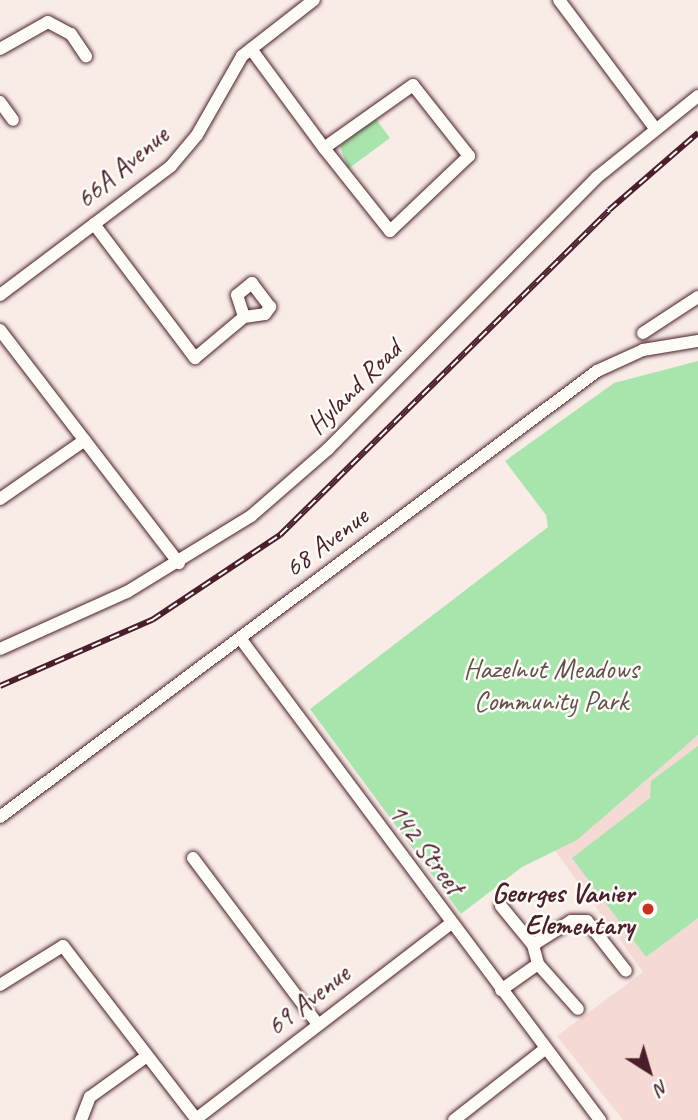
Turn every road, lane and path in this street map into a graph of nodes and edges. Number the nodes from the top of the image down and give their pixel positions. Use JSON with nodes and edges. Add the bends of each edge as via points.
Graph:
{"nodes":[{"id":1,"x":314,"y":0,"type":"edge"},
{"id":2,"x":559,"y":0,"type":"edge"},
{"id":3,"x":0,"y":49,"type":"edge"},
{"id":4,"x":251,"y":49,"type":"junction"},
{"id":5,"x":86,"y":56,"type":"dead end"},
{"id":6,"x":698,"y":96,"type":"edge"},
{"id":7,"x":0,"y":102,"type":"edge"},
{"id":8,"x":13,"y":120,"type":"dead end"},
{"id":9,"x":654,"y":127,"type":"junction"},
{"id":10,"x":324,"y":148,"type":"junction"},
{"id":11,"x":94,"y":224,"type":"junction"},
{"id":12,"x":0,"y":295,"type":"edge"},
{"id":13,"x":698,"y":297,"type":"edge"},
{"id":14,"x":244,"y":317,"type":"dead end"},
{"id":15,"x":0,"y":330,"type":"edge"},
{"id":16,"x":643,"y":333,"type":"dead end"},
{"id":17,"x":698,"y":341,"type":"edge"},
{"id":18,"x":86,"y":440,"type":"junction"},
{"id":19,"x":0,"y":499,"type":"edge"},
{"id":20,"x":179,"y":563,"type":"junction"},
{"id":21,"x":240,"y":638,"type":"junction"},
{"id":22,"x":0,"y":649,"type":"edge"},
{"id":23,"x":0,"y":817,"type":"edge"},
{"id":24,"x":193,"y":858,"type":"dead end"},
{"id":25,"x":501,"y":906,"type":"dead end"},
{"id":26,"x":450,"y":923,"type":"junction"},
{"id":27,"x":533,"y":945,"type":"junction"},
{"id":28,"x":538,"y":964,"type":"junction"},
{"id":29,"x":626,"y":971,"type":"dead end"},
{"id":30,"x":0,"y":985,"type":"edge"},
{"id":31,"x":501,"y":990,"type":"junction"},
{"id":32,"x":578,"y":1009,"type":"dead end"},
{"id":33,"x":317,"y":1023,"type":"junction"},
{"id":34,"x":545,"y":1049,"type":"junction"},
{"id":35,"x":147,"y":1056,"type":"junction"},
{"id":36,"x":197,"y":1119,"type":"edge"},
{"id":37,"x":81,"y":1120,"type":"edge"},
{"id":38,"x":454,"y":1120,"type":"edge"},
{"id":39,"x":600,"y":1120,"type":"edge"}],
"edges":[{"from":1,"to":4,"type":"street","name":"66A Avenue"},
{"from":2,"to":9,"type":"street"},
{"from":3,"to":5,"type":"street","via":[[41,22],[71,34]]},
{"from":4,"to":10,"type":"street"},
{"from":4,"to":11,"type":"street","name":"66A Avenue","via":[[171,166]]},
{"from":6,"to":9,"type":"street","name":"Hyland Road"},
{"from":7,"to":8,"type":"street"},
{"from":9,"to":20,"type":"street","name":"Hyland Road","via":[[300,474]]},
{"from":10,"to":10,"type":"street","via":[[390,231],[469,156],[413,85]]},
{"from":11,"to":12,"type":"street","name":"66A Avenue"},
{"from":11,"to":14,"type":"street","via":[[195,358]]},
{"from":13,"to":16,"type":"street"},
{"from":15,"to":18,"type":"street"},
{"from":17,"to":21,"type":"street","name":"68 Avenue","via":[[643,350],[597,371]]},
{"from":18,"to":19,"type":"street"},
{"from":18,"to":20,"type":"street"},
{"from":20,"to":22,"type":"street","name":"Hyland Road","via":[[100,606]]},
{"from":21,"to":23,"type":"street","name":"68 Avenue"},
{"from":21,"to":26,"type":"street","name":"142 Street"},
{"from":24,"to":33,"type":"street"},
{"from":25,"to":27,"type":"street"},
{"from":26,"to":31,"type":"street","name":"142 Street"},
{"from":26,"to":33,"type":"street","name":"69 Avenue"},
{"from":27,"to":28,"type":"street"},
{"from":27,"to":29,"type":"street","via":[[571,921],[587,921]]},
{"from":28,"to":31,"type":"street"},
{"from":28,"to":32,"type":"street"},
{"from":30,"to":35,"type":"street","via":[[63,946]]},
{"from":31,"to":34,"type":"street","name":"142 Street"},
{"from":33,"to":36,"type":"street","name":"69 Avenue"},
{"from":34,"to":38,"type":"street"},
{"from":34,"to":39,"type":"street","name":"142 Street"},
{"from":35,"to":36,"type":"street"},
{"from":35,"to":37,"type":"street","via":[[90,1097]]}]}
